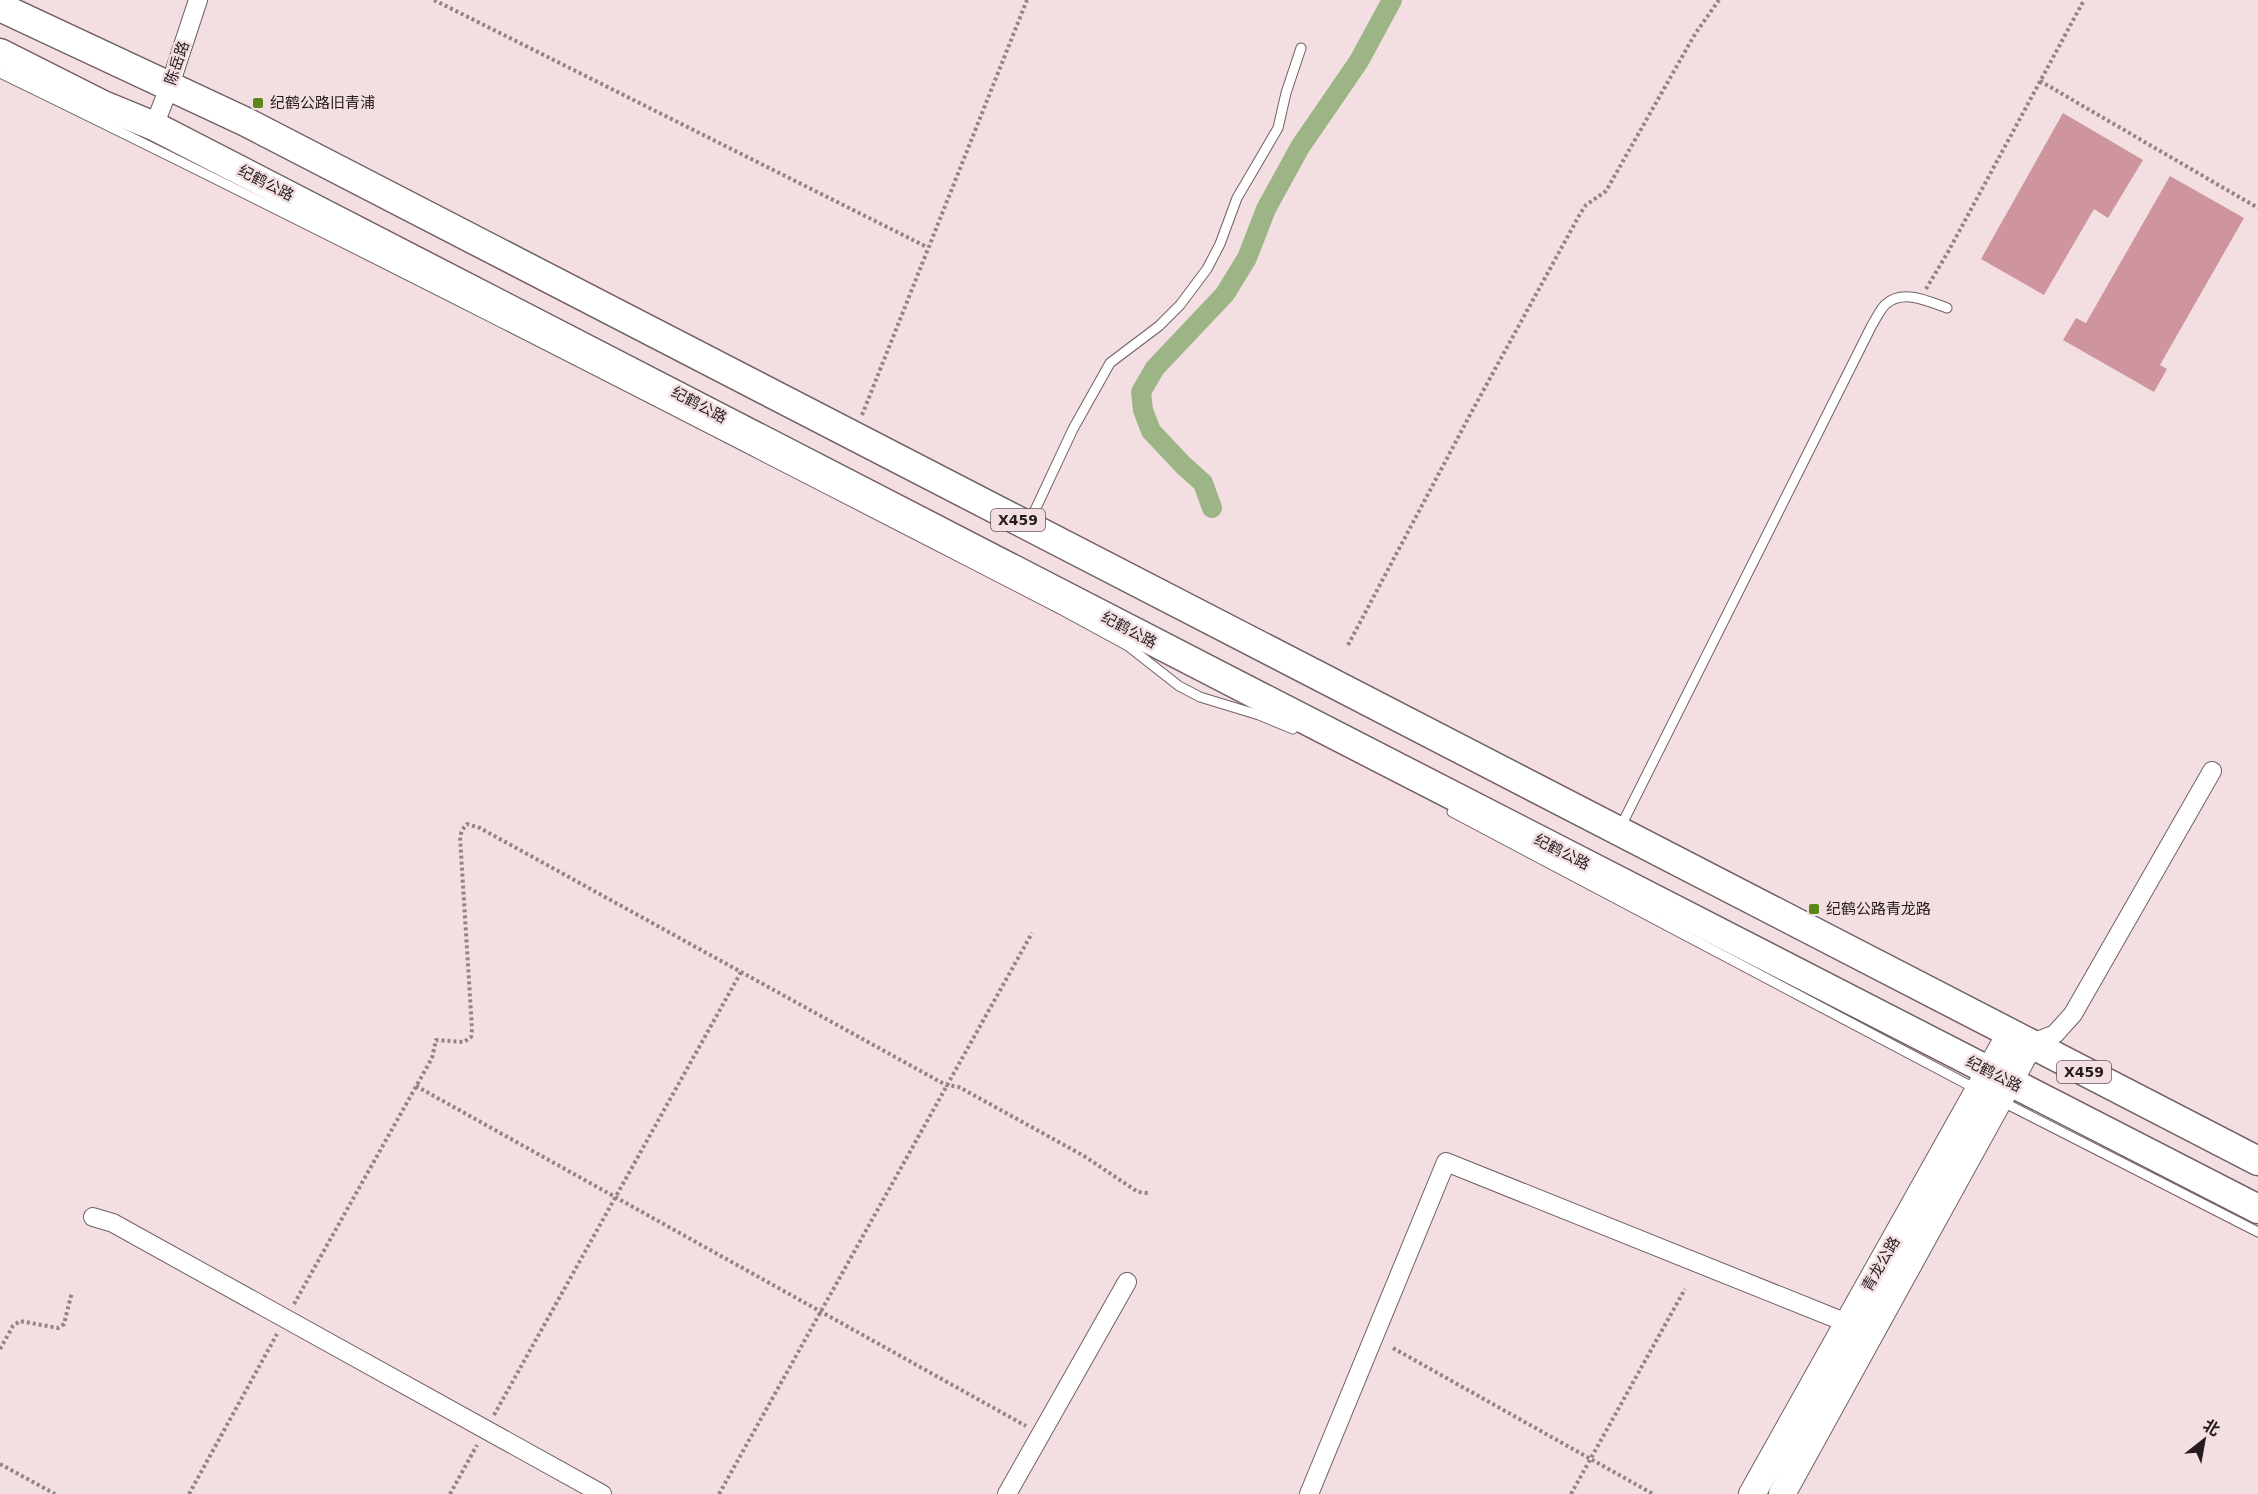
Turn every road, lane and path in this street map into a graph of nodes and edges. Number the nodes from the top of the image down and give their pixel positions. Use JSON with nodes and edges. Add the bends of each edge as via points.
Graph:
{"nodes":[{"id":1,"x":198,"y":0,"type":"edge"},
{"id":2,"x":434,"y":0,"type":"edge"},
{"id":3,"x":1027,"y":0,"type":"edge"},
{"id":4,"x":1719,"y":0,"type":"edge"},
{"id":5,"x":2084,"y":0,"type":"edge"},
{"id":6,"x":0,"y":7,"type":"edge"},
{"id":7,"x":1301,"y":48,"type":"dead end"},
{"id":8,"x":0,"y":52,"type":"edge"},
{"id":9,"x":0,"y":73,"type":"edge"},
{"id":10,"x":2040,"y":81,"type":"junction"},
{"id":11,"x":170,"y":85,"type":"junction"},
{"id":12,"x":150,"y":135,"type":"junction"},
{"id":13,"x":2258,"y":208,"type":"edge"},
{"id":14,"x":927,"y":247,"type":"junction"},
{"id":15,"x":1920,"y":298,"type":"junction"},
{"id":16,"x":1947,"y":308,"type":"dead end"},
{"id":17,"x":851,"y":434,"type":"junction"},
{"id":18,"x":1028,"y":525,"type":"junction"},
{"id":19,"x":1348,"y":645,"type":"dead end"},
{"id":20,"x":1306,"y":736,"type":"dead end"},
{"id":21,"x":2212,"y":771,"type":"dead end"},
{"id":22,"x":1442,"y":807,"type":"dead end"},
{"id":23,"x":1618,"y":831,"type":"junction"},
{"id":24,"x":1032,"y":933,"type":"dead end"},
{"id":25,"x":741,"y":972,"type":"junction"},
{"id":26,"x":2020,"y":1039,"type":"junction"},
{"id":27,"x":946,"y":1085,"type":"junction"},
{"id":28,"x":416,"y":1086,"type":"junction"},
{"id":29,"x":1995,"y":1086,"type":"junction"},
{"id":30,"x":2258,"y":1161,"type":"edge"},
{"id":31,"x":1148,"y":1193,"type":"dead end"},
{"id":32,"x":615,"y":1197,"type":"junction"},
{"id":33,"x":2258,"y":1209,"type":"edge"},
{"id":34,"x":93,"y":1216,"type":"dead end"},
{"id":35,"x":2258,"y":1232,"type":"edge"},
{"id":36,"x":1127,"y":1282,"type":"dead end"},
{"id":37,"x":1685,"y":1289,"type":"dead end"},
{"id":38,"x":72,"y":1292,"type":"dead end"},
{"id":39,"x":820,"y":1311,"type":"junction"},
{"id":40,"x":286,"y":1319,"type":"junction"},
{"id":41,"x":1848,"y":1323,"type":"junction"},
{"id":42,"x":1872,"y":1333,"type":"junction"},
{"id":43,"x":1393,"y":1348,"type":"dead end"},
{"id":44,"x":0,"y":1349,"type":"edge"},
{"id":45,"x":486,"y":1430,"type":"junction"},
{"id":46,"x":1041,"y":1434,"type":"junction"},
{"id":47,"x":1591,"y":1459,"type":"junction"},
{"id":48,"x":0,"y":1464,"type":"edge"},
{"id":49,"x":55,"y":1494,"type":"edge"},
{"id":50,"x":189,"y":1494,"type":"edge"},
{"id":51,"x":450,"y":1494,"type":"edge"},
{"id":52,"x":602,"y":1494,"type":"edge"},
{"id":53,"x":719,"y":1494,"type":"edge"},
{"id":54,"x":1007,"y":1494,"type":"edge"},
{"id":55,"x":1309,"y":1494,"type":"edge"},
{"id":56,"x":1571,"y":1494,"type":"edge"},
{"id":57,"x":1653,"y":1494,"type":"edge"},
{"id":58,"x":1752,"y":1494,"type":"edge"},
{"id":59,"x":1782,"y":1494,"type":"edge"}],
"edges":[{"from":1,"to":11,"type":"street","name":"陈岳路"},
{"from":2,"to":14,"type":"path"},
{"from":3,"to":14,"type":"path"},
{"from":4,"to":19,"type":"path","via":[[1695,34],[1606,191],[1580,213]]},
{"from":5,"to":10,"type":"path"},
{"from":6,"to":11,"type":"main road","number":"X459"},
{"from":7,"to":18,"type":"lane","via":[[1278,128],[1237,198],[1207,269],[1159,326],[1110,363],[1072,429]]},
{"from":8,"to":12,"type":"main road","name":"纪鹤公路","number":"X459","via":[[103,105]]},
{"from":9,"to":12,"type":"lane"},
{"from":10,"to":13,"type":"path"},
{"from":10,"to":15,"type":"path"},
{"from":11,"to":12,"type":"street","name":"陈岳路"},
{"from":11,"to":17,"type":"main road","number":"X459"},
{"from":12,"to":20,"type":"lane","via":[[1128,646],[1179,686],[1200,697],[1285,725]]},
{"from":12,"to":29,"type":"main road","name":"纪鹤公路","number":"X459","via":[[562,334]]},
{"from":14,"to":17,"type":"path","via":[[866,408]]},
{"from":15,"to":16,"type":"lane"},
{"from":15,"to":23,"type":"lane","via":[[1906,296],[1886,304],[1872,325]]},
{"from":17,"to":18,"type":"main road","number":"X459"},
{"from":18,"to":23,"type":"main road","number":"X459"},
{"from":21,"to":26,"type":"street","via":[[2073,1014],[2055,1034]]},
{"from":22,"to":29,"type":"lane"},
{"from":23,"to":26,"type":"main road","number":"X459"},
{"from":24,"to":27,"type":"path"},
{"from":25,"to":27,"type":"path"},
{"from":25,"to":28,"type":"path","via":[[467,824],[460,837],[471,1037],[464,1042],[436,1040],[432,1058]]},
{"from":25,"to":32,"type":"path"},
{"from":26,"to":29,"type":"street","name":"青龙公路"},
{"from":26,"to":30,"type":"main road","number":"X459"},
{"from":27,"to":31,"type":"path","via":[[959,1088],[1084,1156],[1138,1192]]},
{"from":27,"to":39,"type":"path"},
{"from":28,"to":32,"type":"path"},
{"from":28,"to":40,"type":"path"},
{"from":29,"to":33,"type":"main road","name":"纪鹤公路","number":"X459","via":[[2093,1124]]},
{"from":29,"to":35,"type":"lane"},
{"from":29,"to":41,"type":"street","name":"青龙公路"},
{"from":29,"to":42,"type":"street","name":"青龙公路"},
{"from":32,"to":39,"type":"path"},
{"from":32,"to":45,"type":"path"},
{"from":34,"to":40,"type":"street","via":[[113,1223]]},
{"from":36,"to":46,"type":"street"},
{"from":37,"to":47,"type":"path"},
{"from":38,"to":44,"type":"path","via":[[64,1324],[58,1328],[20,1321]]},
{"from":39,"to":46,"type":"path"},
{"from":39,"to":53,"type":"path"},
{"from":40,"to":45,"type":"street"},
{"from":40,"to":50,"type":"path"},
{"from":41,"to":42,"type":"street"},
{"from":41,"to":55,"type":"street","via":[[1446,1162]]},
{"from":41,"to":58,"type":"street","name":"青龙公路"},
{"from":42,"to":59,"type":"street","name":"青龙公路"},
{"from":43,"to":47,"type":"path"},
{"from":45,"to":51,"type":"path"},
{"from":45,"to":52,"type":"street"},
{"from":46,"to":54,"type":"street"},
{"from":47,"to":56,"type":"path"},
{"from":47,"to":57,"type":"path"},
{"from":48,"to":49,"type":"path"}]}
